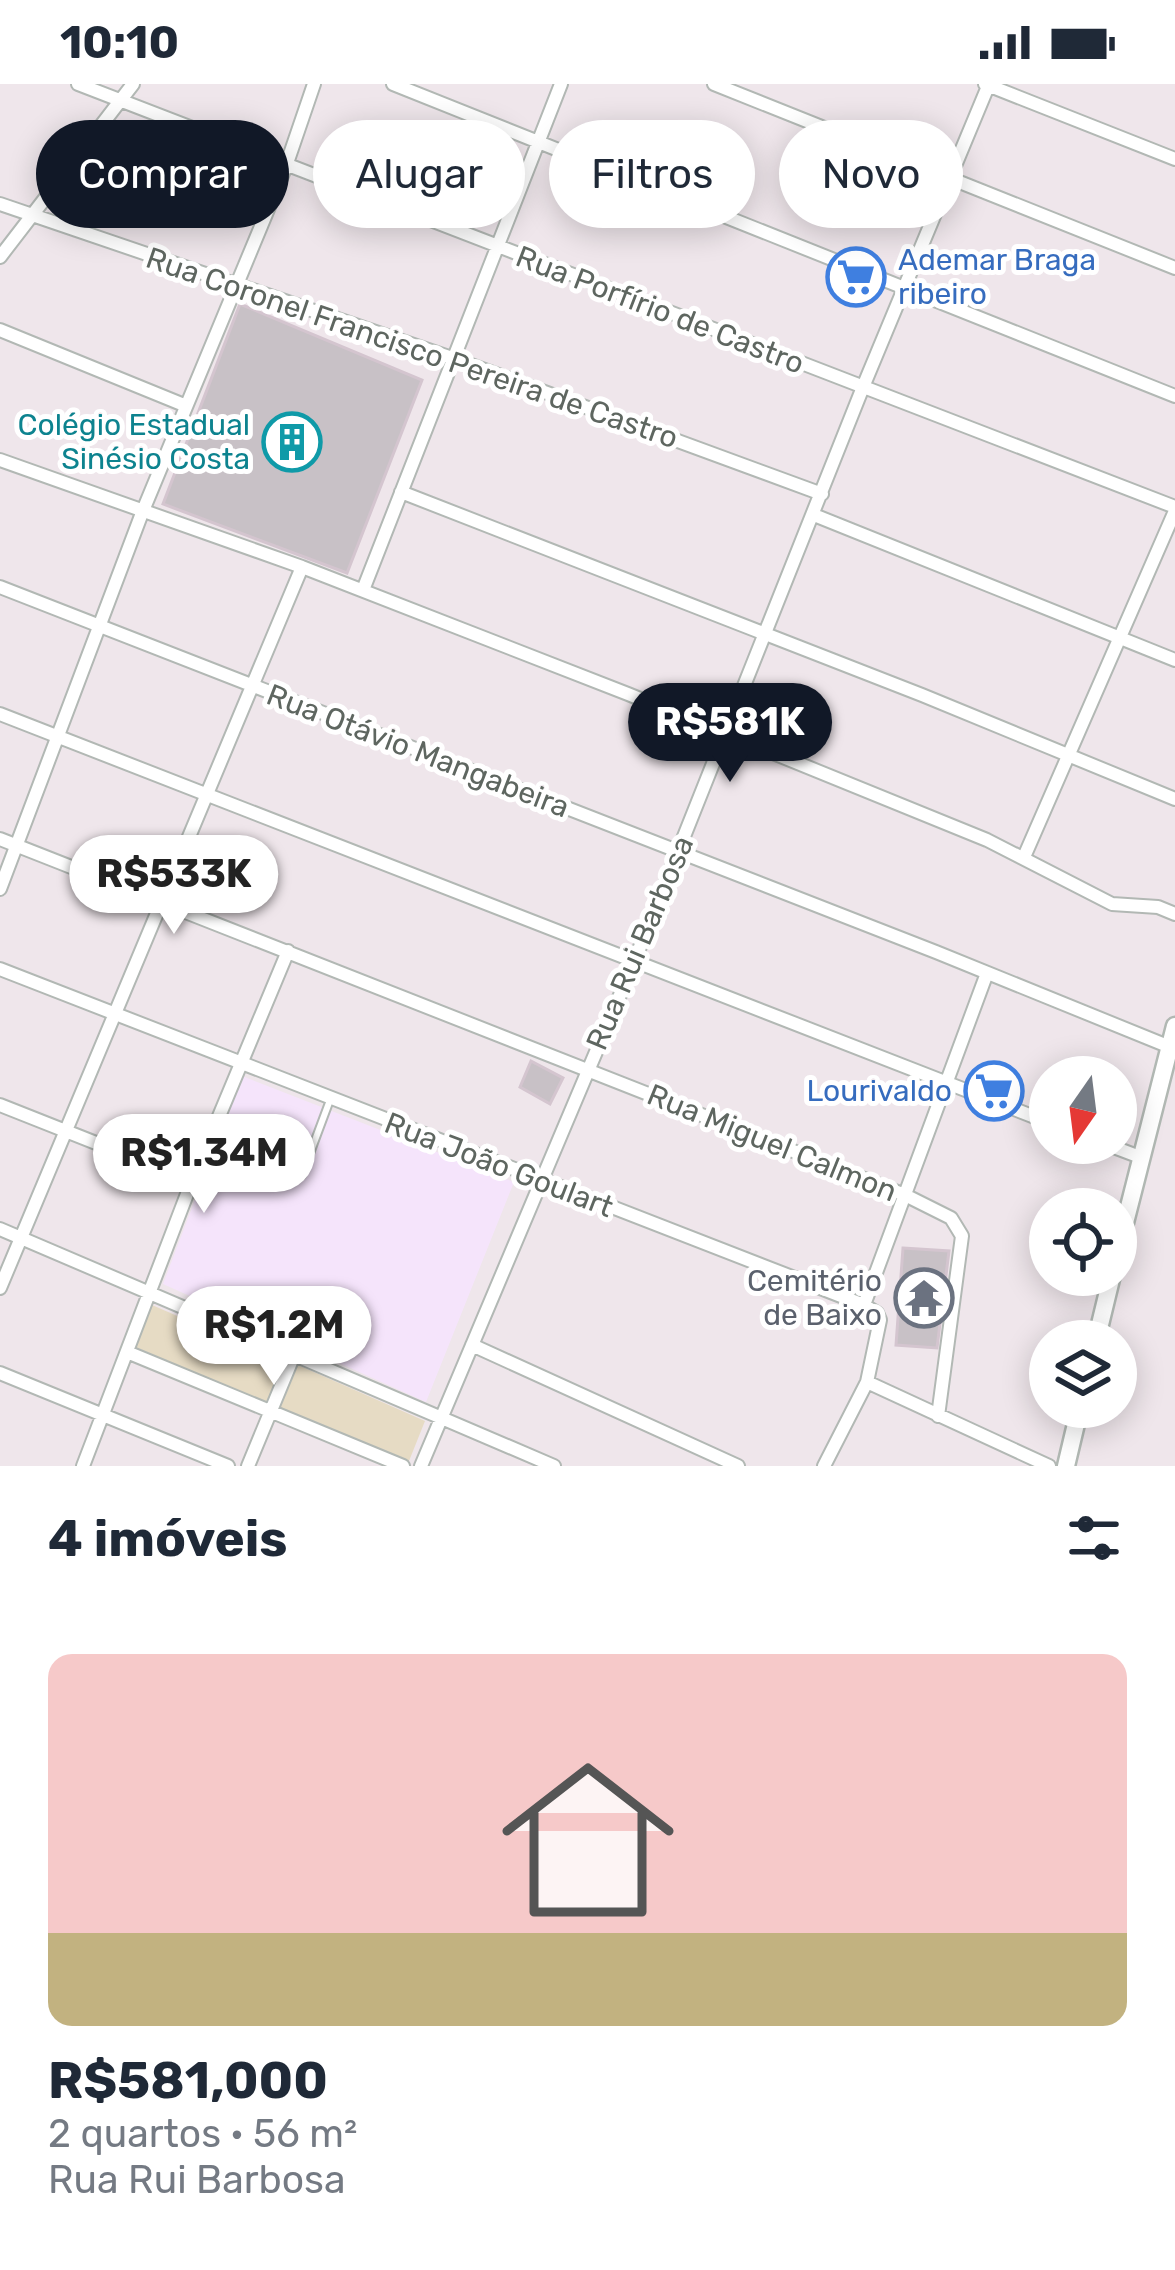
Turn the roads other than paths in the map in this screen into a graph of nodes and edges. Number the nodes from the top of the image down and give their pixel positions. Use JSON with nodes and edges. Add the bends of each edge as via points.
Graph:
{"nodes":[{"id":1,"x":78,"y":84,"type":"edge"},
{"id":2,"x":133,"y":84,"type":"edge"},
{"id":3,"x":314,"y":84,"type":"edge"},
{"id":4,"x":393,"y":84,"type":"edge"},
{"id":5,"x":561,"y":84,"type":"edge"},
{"id":6,"x":713,"y":84,"type":"edge"},
{"id":7,"x":988,"y":84,"type":"edge"},
{"id":8,"x":120,"y":101,"type":"junction"},
{"id":9,"x":169,"y":120,"type":"edge"},
{"id":10,"x":804,"y":120,"type":"edge"},
{"id":11,"x":538,"y":141,"type":"junction"},
{"id":12,"x":963,"y":146,"type":"edge"},
{"id":13,"x":289,"y":157,"type":"edge"},
{"id":14,"x":1175,"y":160,"type":"edge"},
{"id":15,"x":289,"y":167,"type":"edge"},
{"id":16,"x":963,"y":183,"type":"edge"},
{"id":17,"x":0,"y":204,"type":"edge"},
{"id":18,"x":30,"y":216,"type":"junction"},
{"id":19,"x":260,"y":228,"type":"edge"},
{"id":20,"x":930,"y":228,"type":"edge"},
{"id":21,"x":495,"y":248,"type":"junction"},
{"id":22,"x":0,"y":257,"type":"edge"},
{"id":23,"x":1175,"y":268,"type":"edge"},
{"id":24,"x":236,"y":284,"type":"junction"},
{"id":25,"x":907,"y":286,"type":"junction"},
{"id":26,"x":0,"y":330,"type":"edge"},
{"id":27,"x":452,"y":358,"type":"junction"},
{"id":28,"x":863,"y":387,"type":"junction"},
{"id":29,"x":1175,"y":396,"type":"edge"},
{"id":30,"x":184,"y":405,"type":"junction"},
{"id":31,"x":0,"y":460,"type":"edge"},
{"id":32,"x":401,"y":492,"type":"junction"},
{"id":33,"x":822,"y":494,"type":"junction"},
{"id":34,"x":1175,"y":509,"type":"edge"},
{"id":35,"x":142,"y":512,"type":"junction"},
{"id":36,"x":814,"y":515,"type":"junction"},
{"id":37,"x":302,"y":567,"type":"junction"},
{"id":38,"x":0,"y":587,"type":"edge"},
{"id":39,"x":363,"y":590,"type":"junction"},
{"id":40,"x":98,"y":627,"type":"junction"},
{"id":41,"x":765,"y":633,"type":"junction"},
{"id":42,"x":1121,"y":638,"type":"junction"},
{"id":43,"x":1175,"y":660,"type":"edge"},
{"id":44,"x":254,"y":688,"type":"junction"},
{"id":45,"x":0,"y":714,"type":"edge"},
{"id":46,"x":725,"y":734,"type":"junction"},
{"id":47,"x":57,"y":737,"type":"junction"},
{"id":48,"x":1070,"y":754,"type":"junction"},
{"id":49,"x":208,"y":794,"type":"junction"},
{"id":50,"x":1175,"y":799,"type":"edge"},
{"id":51,"x":0,"y":839,"type":"edge"},
{"id":52,"x":17,"y":846,"type":"junction"},
{"id":53,"x":679,"y":853,"type":"junction"},
{"id":54,"x":1024,"y":856,"type":"junction"},
{"id":55,"x":0,"y":889,"type":"edge"},
{"id":56,"x":163,"y":903,"type":"junction"},
{"id":57,"x":1175,"y":914,"type":"edge"},
{"id":58,"x":288,"y":951,"type":"junction"},
{"id":59,"x":634,"y":962,"type":"junction"},
{"id":60,"x":0,"y":969,"type":"edge"},
{"id":61,"x":987,"y":973,"type":"junction"},
{"id":62,"x":115,"y":1016,"type":"junction"},
{"id":63,"x":1175,"y":1026,"type":"edge"},
{"id":64,"x":1170,"y":1047,"type":"junction"},
{"id":65,"x":238,"y":1065,"type":"junction"},
{"id":66,"x":586,"y":1069,"type":"junction"},
{"id":67,"x":946,"y":1083,"type":"junction"},
{"id":68,"x":330,"y":1100,"type":"junction"},
{"id":69,"x":0,"y":1106,"type":"edge"},
{"id":70,"x":1029,"y":1115,"type":"edge"},
{"id":71,"x":65,"y":1133,"type":"junction"},
{"id":72,"x":1137,"y":1156,"type":"edge"},
{"id":73,"x":1140,"y":1157,"type":"junction"},
{"id":74,"x":302,"y":1175,"type":"dead end"},
{"id":75,"x":192,"y":1181,"type":"junction"},
{"id":76,"x":539,"y":1181,"type":"junction"},
{"id":77,"x":1133,"y":1188,"type":"edge"},
{"id":78,"x":905,"y":1195,"type":"junction"},
{"id":79,"x":0,"y":1229,"type":"edge"},
{"id":80,"x":21,"y":1238,"type":"junction"},
{"id":81,"x":0,"y":1288,"type":"edge"},
{"id":82,"x":150,"y":1294,"type":"junction"},
{"id":83,"x":864,"y":1305,"type":"junction"},
{"id":84,"x":472,"y":1345,"type":"junction"},
{"id":85,"x":127,"y":1352,"type":"junction"},
{"id":86,"x":294,"y":1355,"type":"junction"},
{"id":87,"x":0,"y":1372,"type":"edge"},
{"id":88,"x":867,"y":1382,"type":"junction"},
{"id":89,"x":270,"y":1412,"type":"junction"},
{"id":90,"x":103,"y":1414,"type":"junction"},
{"id":91,"x":938,"y":1416,"type":"junction"},
{"id":92,"x":442,"y":1419,"type":"junction"},
{"id":93,"x":1075,"y":1428,"type":"edge"},
{"id":94,"x":1010,"y":1448,"type":"junction"},
{"id":95,"x":544,"y":1464,"type":"edge"},
{"id":96,"x":83,"y":1466,"type":"edge"},
{"id":97,"x":228,"y":1466,"type":"edge"},
{"id":98,"x":248,"y":1466,"type":"edge"},
{"id":99,"x":404,"y":1466,"type":"edge"},
{"id":100,"x":421,"y":1466,"type":"edge"},
{"id":101,"x":738,"y":1466,"type":"edge"},
{"id":102,"x":824,"y":1466,"type":"edge"},
{"id":103,"x":1002,"y":1466,"type":"edge"},
{"id":104,"x":1049,"y":1466,"type":"edge"},
{"id":105,"x":1066,"y":1466,"type":"edge"}],
"edges":[{"from":1,"to":8,"type":"street","name":"Rua Porfírio de Castro"},
{"from":2,"to":8,"type":"street"},
{"from":3,"to":13,"type":"street"},
{"from":4,"to":11,"type":"street"},
{"from":5,"to":11,"type":"street"},
{"from":6,"to":10,"type":"street"},
{"from":7,"to":12,"type":"street","name":"Rua Rui Barbosa"},
{"from":7,"to":14,"type":"street"},
{"from":8,"to":9,"type":"street","name":"Rua Porfírio de Castro"},
{"from":8,"to":18,"type":"street"},
{"from":11,"to":21,"type":"street"},
{"from":11,"to":25,"type":"street"},
{"from":15,"to":21,"type":"street","name":"Rua Porfírio de Castro"},
{"from":16,"to":23,"type":"street"},
{"from":17,"to":18,"type":"street","name":"Rua Coronel Francisco Pereira de Castro"},
{"from":18,"to":22,"type":"street"},
{"from":18,"to":24,"type":"street","name":"Rua Coronel Francisco Pereira de Castro"},
{"from":19,"to":24,"type":"street"},
{"from":20,"to":25,"type":"street","name":"Rua Rui Barbosa"},
{"from":21,"to":27,"type":"street"},
{"from":21,"to":28,"type":"street","name":"Rua Porfírio de Castro"},
{"from":24,"to":27,"type":"street","name":"Rua Coronel Francisco Pereira de Castro"},
{"from":24,"to":30,"type":"street"},
{"from":25,"to":28,"type":"street","name":"Rua Rui Barbosa"},
{"from":25,"to":29,"type":"street"},
{"from":26,"to":30,"type":"street"},
{"from":27,"to":32,"type":"street"},
{"from":27,"to":33,"type":"street","name":"Rua Coronel Francisco Pereira de Castro"},
{"from":28,"to":33,"type":"street","name":"Rua Rui Barbosa"},
{"from":28,"to":34,"type":"street","name":"Rua Porfírio de Castro"},
{"from":30,"to":35,"type":"street"},
{"from":31,"to":35,"type":"street"},
{"from":32,"to":39,"type":"street"},
{"from":32,"to":41,"type":"street"},
{"from":33,"to":36,"type":"street","name":"Rua Rui Barbosa"},
{"from":34,"to":42,"type":"street"},
{"from":35,"to":37,"type":"street"},
{"from":35,"to":40,"type":"street"},
{"from":36,"to":41,"type":"street","name":"Rua Rui Barbosa"},
{"from":36,"to":42,"type":"street"},
{"from":37,"to":39,"type":"street"},
{"from":37,"to":44,"type":"street"},
{"from":38,"to":40,"type":"street","name":"Rua Otávio Mangabeira"},
{"from":39,"to":46,"type":"street"},
{"from":40,"to":44,"type":"street","name":"Rua Otávio Mangabeira"},
{"from":40,"to":47,"type":"street"},
{"from":41,"to":46,"type":"street","name":"Rua Rui Barbosa"},
{"from":41,"to":48,"type":"street"},
{"from":42,"to":43,"type":"street"},
{"from":42,"to":48,"type":"street"},
{"from":44,"to":49,"type":"street"},
{"from":44,"to":53,"type":"street","name":"Rua Otávio Mangabeira"},
{"from":45,"to":47,"type":"street"},
{"from":46,"to":53,"type":"street","name":"Rua Rui Barbosa"},
{"from":46,"to":54,"type":"street"},
{"from":47,"to":49,"type":"street"},
{"from":47,"to":52,"type":"street"},
{"from":48,"to":50,"type":"street"},
{"from":48,"to":54,"type":"street"},
{"from":49,"to":56,"type":"street"},
{"from":49,"to":59,"type":"street"},
{"from":51,"to":52,"type":"street","name":"Rua Miguel Calmon"},
{"from":52,"to":55,"type":"street"},
{"from":52,"to":56,"type":"street","name":"Rua Miguel Calmon"},
{"from":53,"to":59,"type":"street","name":"Rua Rui Barbosa"},
{"from":53,"to":61,"type":"street","name":"Rua Otávio Mangabeira"},
{"from":54,"to":57,"type":"street","via":[[1112,904]]},
{"from":56,"to":58,"type":"street","name":"Rua Miguel Calmon"},
{"from":56,"to":62,"type":"street"},
{"from":58,"to":65,"type":"street"},
{"from":58,"to":66,"type":"street","name":"Rua Miguel Calmon"},
{"from":59,"to":66,"type":"street","name":"Rua Rui Barbosa"},
{"from":59,"to":67,"type":"street"},
{"from":60,"to":62,"type":"street","name":"Rua João Goulart"},
{"from":61,"to":64,"type":"street","name":"Rua Otávio Mangabeira"},
{"from":61,"to":67,"type":"street"},
{"from":62,"to":65,"type":"street","name":"Rua João Goulart"},
{"from":62,"to":71,"type":"street"},
{"from":63,"to":64,"type":"street"},
{"from":64,"to":73,"type":"street"},
{"from":65,"to":68,"type":"street","name":"Rua João Goulart"},
{"from":65,"to":75,"type":"street"},
{"from":66,"to":76,"type":"street","name":"Rua Rui Barbosa"},
{"from":66,"to":78,"type":"street","name":"Rua Miguel Calmon"},
{"from":67,"to":70,"type":"street"},
{"from":67,"to":78,"type":"street"},
{"from":68,"to":74,"type":"lane"},
{"from":68,"to":76,"type":"street","name":"Rua João Goulart"},
{"from":69,"to":71,"type":"street"},
{"from":71,"to":75,"type":"street"},
{"from":71,"to":80,"type":"street"},
{"from":72,"to":73,"type":"street"},
{"from":73,"to":77,"type":"street"},
{"from":75,"to":82,"type":"street"},
{"from":76,"to":83,"type":"street","name":"Rua João Goulart"},
{"from":76,"to":84,"type":"street","name":"Rua Rui Barbosa"},
{"from":78,"to":83,"type":"street"},
{"from":78,"to":91,"type":"street","name":"Rua Miguel Calmon","via":[[951,1218],[962,1236]]},
{"from":79,"to":80,"type":"street"},
{"from":80,"to":81,"type":"street"},
{"from":80,"to":82,"type":"street"},
{"from":82,"to":85,"type":"street"},
{"from":82,"to":86,"type":"street"},
{"from":83,"to":88,"type":"street","via":[[880,1320]]},
{"from":84,"to":92,"type":"street","name":"Rua Rui Barbosa"},
{"from":84,"to":101,"type":"street"},
{"from":85,"to":89,"type":"street"},
{"from":85,"to":90,"type":"street"},
{"from":86,"to":89,"type":"street"},
{"from":86,"to":92,"type":"street"},
{"from":87,"to":90,"type":"street"},
{"from":88,"to":91,"type":"street"},
{"from":88,"to":102,"type":"street"},
{"from":89,"to":98,"type":"street"},
{"from":89,"to":99,"type":"street"},
{"from":90,"to":96,"type":"street"},
{"from":90,"to":97,"type":"street"},
{"from":91,"to":94,"type":"street"},
{"from":92,"to":95,"type":"street"},
{"from":92,"to":100,"type":"street","name":"Rua Rui Barbosa"},
{"from":93,"to":105,"type":"street"},
{"from":94,"to":103,"type":"street"},
{"from":94,"to":104,"type":"street"}]}
